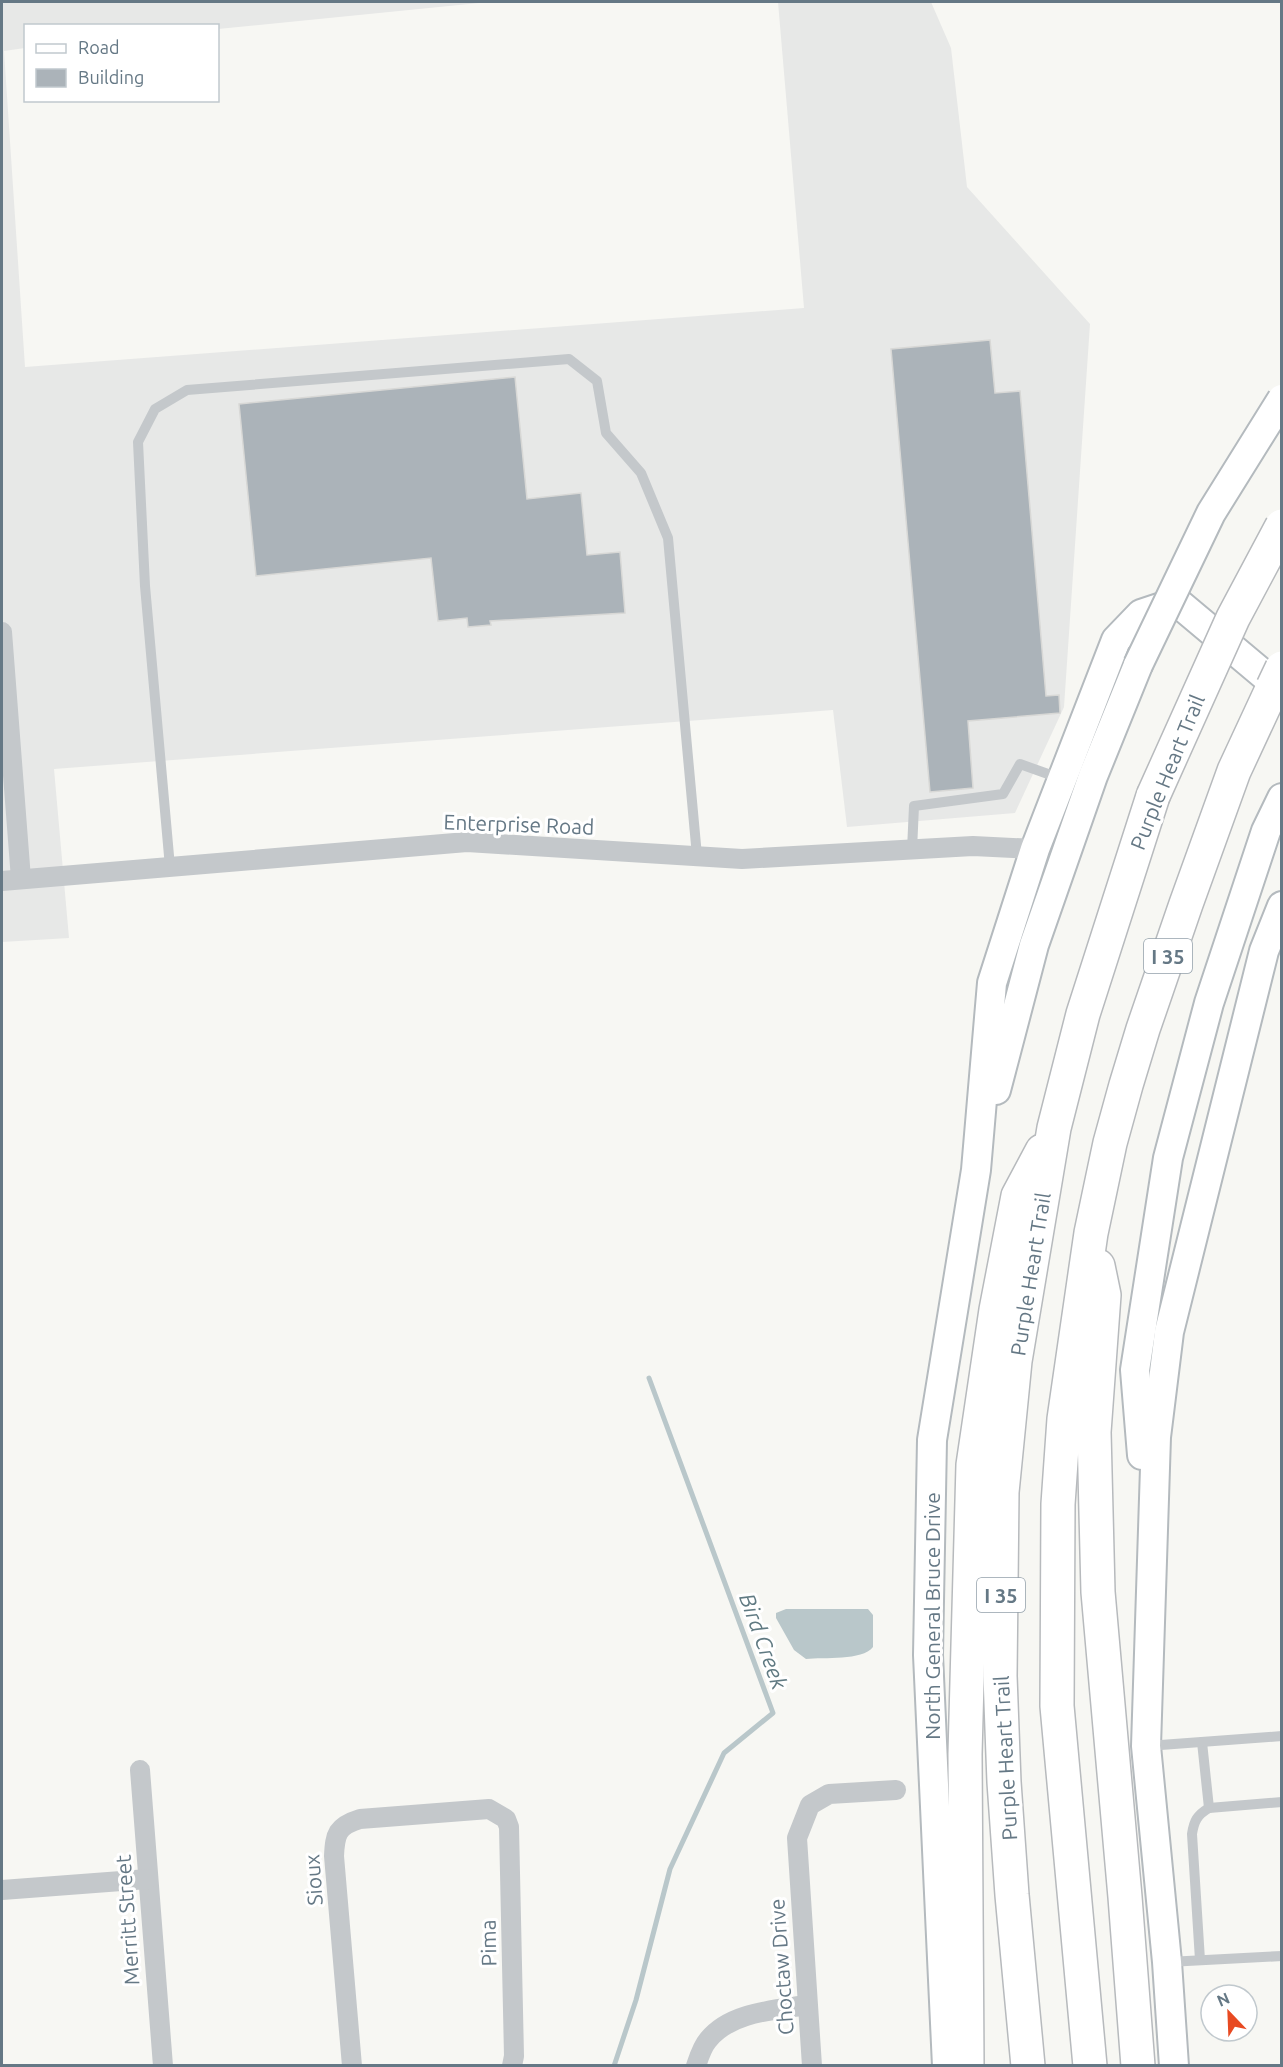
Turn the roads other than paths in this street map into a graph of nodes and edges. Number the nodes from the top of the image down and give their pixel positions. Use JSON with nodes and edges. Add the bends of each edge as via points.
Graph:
{"nodes":[{"id":1,"x":1281,"y":399,"type":"edge"},
{"id":2,"x":1281,"y":526,"type":"edge"},
{"id":3,"x":2,"y":632,"type":"edge"},
{"id":4,"x":1281,"y":669,"type":"edge"},
{"id":5,"x":1281,"y":690,"type":"edge"},
{"id":6,"x":5,"y":711,"type":"edge"},
{"id":7,"x":1062,"y":779,"type":"junction"},
{"id":8,"x":1281,"y":798,"type":"edge"},
{"id":9,"x":1035,"y":849,"type":"junction"},
{"id":10,"x":912,"y":850,"type":"junction"},
{"id":11,"x":697,"y":856,"type":"junction"},
{"id":12,"x":170,"y":867,"type":"junction"},
{"id":13,"x":11,"y":880,"type":"edge"},
{"id":14,"x":1281,"y":906,"type":"edge"},
{"id":15,"x":1054,"y":1128,"type":"junction"},
{"id":16,"x":976,"y":1170,"type":"junction"},
{"id":17,"x":1091,"y":1233,"type":"junction"},
{"id":18,"x":1152,"y":1577,"type":"junction"},
{"id":19,"x":1281,"y":1736,"type":"edge"},
{"id":20,"x":1202,"y":1742,"type":"junction"},
{"id":21,"x":1146,"y":1746,"type":"junction"},
{"id":22,"x":140,"y":1770,"type":"dead end"},
{"id":23,"x":896,"y":1790,"type":"dead end"},
{"id":24,"x":1281,"y":1802,"type":"edge"},
{"id":25,"x":1209,"y":1808,"type":"junction"},
{"id":26,"x":506,"y":1819,"type":"joint"},
{"id":27,"x":148,"y":1879,"type":"junction"},
{"id":28,"x":2,"y":1890,"type":"edge"},
{"id":29,"x":1281,"y":1956,"type":"edge"},
{"id":30,"x":1200,"y":1960,"type":"junction"},
{"id":31,"x":1167,"y":1962,"type":"junction"},
{"id":32,"x":807,"y":2005,"type":"junction"},
{"id":33,"x":163,"y":2066,"type":"edge"},
{"id":34,"x":352,"y":2066,"type":"edge"},
{"id":35,"x":512,"y":2066,"type":"edge"},
{"id":36,"x":696,"y":2066,"type":"edge"},
{"id":37,"x":812,"y":2066,"type":"edge"},
{"id":38,"x":948,"y":2066,"type":"edge"},
{"id":39,"x":967,"y":2066,"type":"edge"},
{"id":40,"x":1028,"y":2066,"type":"edge"},
{"id":41,"x":1090,"y":2066,"type":"edge"},
{"id":42,"x":1138,"y":2066,"type":"edge"},
{"id":43,"x":1174,"y":2066,"type":"edge"}],
"edges":[{"from":1,"to":16,"type":"main road","bridge":true,"via":[[1211,513],[1138,665],[1093,776],[1034,945]]},
{"from":2,"to":15,"type":"highway","name":"Purple Heart Trail","number":"I 35","bridge":true,"via":[[1233,618],[1153,796],[1083,1014]]},
{"from":3,"to":6,"type":"street"},
{"from":4,"to":17,"type":"highway","number":"I 35","bridge":true,"via":[[1234,771],[1143,1029],[1110,1143]]},
{"from":5,"to":7,"type":"main road","via":[[1177,602],[1141,614],[1116,640]]},
{"from":6,"to":13,"type":"street"},
{"from":7,"to":9,"type":"main road"},
{"from":7,"to":10,"type":"lane","via":[[1020,764],[1003,794],[914,806]]},
{"from":8,"to":18,"type":"main road","via":[[1266,831],[1209,1003],[1168,1158],[1135,1370]]},
{"from":9,"to":10,"type":"street","name":"Enterprise Road","via":[[973,846]]},
{"from":9,"to":16,"type":"main road","via":[[992,983]]},
{"from":10,"to":11,"type":"street","name":"Enterprise Road","via":[[742,859]]},
{"from":11,"to":12,"type":"street","name":"Enterprise Road","via":[[467,842]]},
{"from":11,"to":12,"type":"lane","via":[[668,538],[641,473],[606,434],[597,381],[569,360],[187,390],[155,408],[138,442],[145,586]]},
{"from":12,"to":13,"type":"street","name":"Enterprise Road"},
{"from":14,"to":18,"type":"main road","via":[[1264,951],[1169,1332],[1156,1437]]},
{"from":15,"to":39,"type":"highway","via":[[1018,1196],[973,1465],[964,1754]]},
{"from":15,"to":40,"type":"highway","name":"Purple Heart Trail","number":"I 35","via":[[1015,1361],[1002,1492],[1000,1676],[1004,1782]]},
{"from":16,"to":38,"type":"main road","name":"North General Bruce Drive","via":[[932,1440],[928,1655]]},
{"from":17,"to":41,"type":"highway","number":"I 35","via":[[1064,1419],[1058,1504],[1057,1640],[1057,1706]]},
{"from":17,"to":42,"type":"highway","via":[[1104,1295],[1094,1432],[1098,1592]]},
{"from":18,"to":21,"type":"main road"},
{"from":19,"to":20,"type":"lane"},
{"from":20,"to":21,"type":"lane"},
{"from":20,"to":25,"type":"lane"},
{"from":21,"to":31,"type":"main road"},
{"from":22,"to":27,"type":"street","name":"Merritt Street"},
{"from":23,"to":32,"type":"street","name":"Choctaw Drive","via":[[829,1794],[810,1805],[797,1838]]},
{"from":24,"to":25,"type":"lane"},
{"from":25,"to":30,"type":"lane","via":[[1194,1821],[1192,1834]]},
{"from":26,"to":34,"type":"street","name":"Sioux","via":[[489,1809],[360,1819],[339,1830],[334,1856]]},
{"from":26,"to":35,"type":"street","name":"Pima","via":[[510,1850]]},
{"from":27,"to":28,"type":"street"},
{"from":27,"to":33,"type":"street","name":"Merritt Street"},
{"from":29,"to":30,"type":"lane"},
{"from":30,"to":31,"type":"lane"},
{"from":31,"to":43,"type":"main road"},
{"from":32,"to":36,"type":"street","via":[[732,2022],[709,2038]]},
{"from":32,"to":37,"type":"street","name":"Choctaw Drive"}]}
